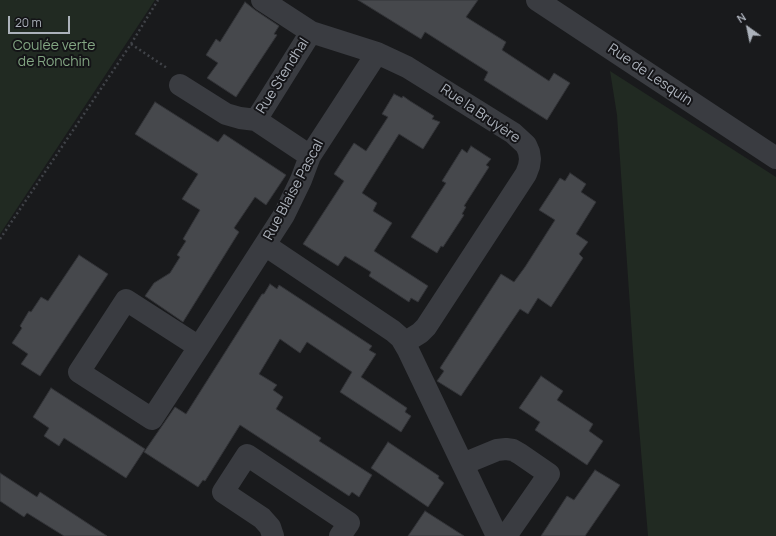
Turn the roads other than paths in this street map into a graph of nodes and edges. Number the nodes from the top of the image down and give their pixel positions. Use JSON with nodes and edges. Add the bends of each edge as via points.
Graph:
{"nodes":[{"id":1,"x":262,"y":0,"type":"edge"},
{"id":2,"x":537,"y":0,"type":"edge"},
{"id":3,"x":310,"y":32,"type":"junction"},
{"id":4,"x":377,"y":53,"type":"junction"},
{"id":5,"x":180,"y":85,"type":"road end"},
{"id":6,"x":256,"y":120,"type":"junction"},
{"id":7,"x":769,"y":154,"type":"edge"},
{"id":8,"x":310,"y":156,"type":"junction"},
{"id":9,"x":265,"y":245,"type":"junction"},
{"id":10,"x":404,"y":343,"type":"junction"},
{"id":11,"x":199,"y":347,"type":"junction"},
{"id":12,"x":463,"y":464,"type":"junction"},
{"id":13,"x":273,"y":536,"type":"edge"},
{"id":14,"x":340,"y":536,"type":"edge"},
{"id":15,"x":497,"y":536,"type":"edge"},
{"id":16,"x":506,"y":536,"type":"edge"}],
"edges":[{"from":1,"to":3,"type":"street","name":"Rue la Bruyère"},
{"from":2,"to":7,"type":"street","name":"Rue de Lesquin"},
{"from":3,"to":4,"type":"street","name":"Rue la Bruyère"},
{"from":3,"to":6,"type":"street","name":"Rue Stendhal"},
{"from":4,"to":8,"type":"street","name":"Rue Blaise Pascal"},
{"from":4,"to":10,"type":"street","name":"Rue la Bruyère","via":[[407,67],[513,133],[526,145],[530,159],[526,174],[426,327]]},
{"from":5,"to":6,"type":"street","name":"Rue Stendhal","via":[[226,114]]},
{"from":6,"to":8,"type":"street","name":"Rue Stendhal"},
{"from":8,"to":9,"type":"street","name":"Rue Blaise Pascal","via":[[293,198]]},
{"from":9,"to":10,"type":"street","via":[[393,331]]},
{"from":9,"to":11,"type":"street","name":"Rue Blaise Pascal"},
{"from":10,"to":12,"type":"street"},
{"from":11,"to":11,"type":"street","name":"Rue Blaise Pascal","via":[[126,300],[79,372],[152,419]]},
{"from":12,"to":15,"type":"street"},
{"from":12,"to":16,"type":"street","via":[[506,448],[520,454],[549,474]]},
{"from":13,"to":14,"type":"street","via":[[270,527],[262,518],[223,492],[247,455],[349,523]]}]}
